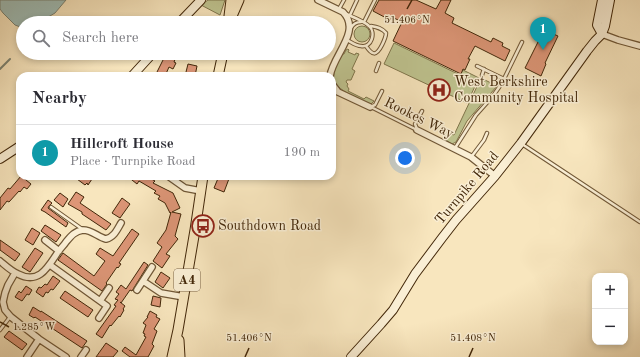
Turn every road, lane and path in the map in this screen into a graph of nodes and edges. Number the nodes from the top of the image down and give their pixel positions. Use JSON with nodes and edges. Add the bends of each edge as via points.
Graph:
{"nodes":[{"id":1,"x":201,"y":0,"type":"edge"},
{"id":2,"x":237,"y":0,"type":"edge"},
{"id":3,"x":318,"y":0,"type":"edge"},
{"id":4,"x":344,"y":0,"type":"edge"},
{"id":5,"x":357,"y":0,"type":"edge"},
{"id":6,"x":375,"y":0,"type":"edge"},
{"id":7,"x":602,"y":0,"type":"edge"},
{"id":8,"x":610,"y":0,"type":"edge"},
{"id":9,"x":341,"y":11,"type":"junction"},
{"id":10,"x":350,"y":15,"type":"junction"},
{"id":11,"x":186,"y":16,"type":"edge"},
{"id":12,"x":231,"y":16,"type":"edge"},
{"id":13,"x":364,"y":22,"type":"junction"},
{"id":14,"x":370,"y":26,"type":"junction"},
{"id":15,"x":349,"y":32,"type":"junction"},
{"id":16,"x":602,"y":34,"type":"junction"},
{"id":17,"x":346,"y":39,"type":"junction"},
{"id":18,"x":522,"y":42,"type":"dead end"},
{"id":19,"x":366,"y":46,"type":"junction"},
{"id":20,"x":640,"y":46,"type":"edge"},
{"id":21,"x":147,"y":60,"type":"edge"},
{"id":22,"x":221,"y":60,"type":"edge"},
{"id":23,"x":336,"y":60,"type":"edge"},
{"id":24,"x":336,"y":60,"type":"edge"},
{"id":25,"x":379,"y":63,"type":"dead end"},
{"id":26,"x":477,"y":66,"type":"dead end"},
{"id":27,"x":484,"y":69,"type":"junction"},
{"id":28,"x":376,"y":71,"type":"dead end"},
{"id":29,"x":136,"y":72,"type":"edge"},
{"id":30,"x":219,"y":72,"type":"edge"},
{"id":31,"x":331,"y":72,"type":"edge"},
{"id":32,"x":482,"y":75,"type":"dead end"},
{"id":33,"x":504,"y":79,"type":"junction"},
{"id":34,"x":336,"y":89,"type":"edge"},
{"id":35,"x":382,"y":91,"type":"dead end"},
{"id":36,"x":370,"y":107,"type":"junction"},
{"id":37,"x":422,"y":111,"type":"dead end"},
{"id":38,"x":417,"y":130,"type":"junction"},
{"id":39,"x":487,"y":133,"type":"dead end"},
{"id":40,"x":521,"y":143,"type":"junction"},
{"id":41,"x":455,"y":148,"type":"junction"},
{"id":42,"x":16,"y":149,"type":"edge"},
{"id":43,"x":471,"y":157,"type":"junction"},
{"id":44,"x":0,"y":159,"type":"edge"},
{"id":45,"x":495,"y":176,"type":"junction"},
{"id":46,"x":174,"y":180,"type":"edge"},
{"id":47,"x":202,"y":180,"type":"edge"},
{"id":48,"x":201,"y":191,"type":"junction"},
{"id":49,"x":51,"y":207,"type":"dead end"},
{"id":50,"x":640,"y":222,"type":"edge"},
{"id":51,"x":121,"y":224,"type":"dead end"},
{"id":52,"x":84,"y":230,"type":"junction"},
{"id":53,"x":45,"y":240,"type":"dead end"},
{"id":54,"x":59,"y":251,"type":"junction"},
{"id":55,"x":0,"y":261,"type":"edge"},
{"id":56,"x":50,"y":265,"type":"junction"},
{"id":57,"x":152,"y":268,"type":"dead end"},
{"id":58,"x":16,"y":273,"type":"junction"},
{"id":59,"x":143,"y":281,"type":"junction"},
{"id":60,"x":109,"y":288,"type":"dead end"},
{"id":61,"x":137,"y":290,"type":"dead end"},
{"id":62,"x":184,"y":297,"type":"junction"},
{"id":63,"x":100,"y":301,"type":"junction"},
{"id":64,"x":11,"y":317,"type":"junction"},
{"id":65,"x":99,"y":318,"type":"dead end"},
{"id":66,"x":0,"y":330,"type":"edge"},
{"id":67,"x":178,"y":330,"type":"junction"},
{"id":68,"x":39,"y":338,"type":"junction"},
{"id":69,"x":86,"y":350,"type":"dead end"},
{"id":70,"x":27,"y":357,"type":"edge"},
{"id":71,"x":66,"y":357,"type":"edge"},
{"id":72,"x":81,"y":357,"type":"edge"},
{"id":73,"x":172,"y":357,"type":"edge"},
{"id":74,"x":180,"y":357,"type":"edge"},
{"id":75,"x":351,"y":357,"type":"edge"}],
"edges":[{"from":1,"to":11,"type":"street"},
{"from":2,"to":12,"type":"main road"},
{"from":3,"to":9,"type":"street"},
{"from":4,"to":9,"type":"lane"},
{"from":5,"to":10,"type":"lane"},
{"from":6,"to":13,"type":"lane"},
{"from":7,"to":16,"type":"street","via":[[597,25]]},
{"from":8,"to":16,"type":"street","name":"Turnpike Road"},
{"from":9,"to":10,"type":"lane"},
{"from":9,"to":15,"type":"street","via":[[349,22]]},
{"from":10,"to":13,"type":"lane"},
{"from":13,"to":14,"type":"lane"},
{"from":13,"to":15,"type":"lane","via":[[352,25]]},
{"from":14,"to":19,"type":"lane","via":[[373,37]]},
{"from":14,"to":19,"type":"lane","via":[[384,30],[386,36],[377,53],[370,52]]},
{"from":15,"to":17,"type":"street"},
{"from":16,"to":20,"type":"street"},
{"from":16,"to":40,"type":"street","name":"Turnpike Road"},
{"from":17,"to":19,"type":"lane","via":[[362,47]]},
{"from":17,"to":23,"type":"street"},
{"from":18,"to":33,"type":"lane"},
{"from":21,"to":29,"type":"street"},
{"from":22,"to":30,"type":"main road"},
{"from":24,"to":31,"type":"street"},
{"from":25,"to":28,"type":"lane"},
{"from":26,"to":27,"type":"lane"},
{"from":27,"to":32,"type":"lane"},
{"from":27,"to":33,"type":"lane"},
{"from":33,"to":41,"type":"lane"},
{"from":34,"to":36,"type":"street","name":"Rookes Way"},
{"from":35,"to":36,"type":"lane","via":[[375,105]]},
{"from":36,"to":38,"type":"lane","name":"Rookes Way"},
{"from":37,"to":38,"type":"lane","via":[[415,124]]},
{"from":38,"to":41,"type":"street","name":"Rookes Way"},
{"from":39,"to":43,"type":"lane"},
{"from":40,"to":45,"type":"street","name":"Turnpike Road"},
{"from":40,"to":50,"type":"lane"},
{"from":41,"to":43,"type":"street","name":"Rookes Way"},
{"from":42,"to":44,"type":"street"},
{"from":43,"to":45,"type":"street","name":"Rookes Way"},
{"from":45,"to":75,"type":"street","name":"Turnpike Road","via":[[442,238],[388,317]]},
{"from":46,"to":48,"type":"street","via":[[185,188]]},
{"from":47,"to":48,"type":"main road","number":"A4"},
{"from":48,"to":62,"type":"main road","number":"A4"},
{"from":49,"to":52,"type":"lane"},
{"from":51,"to":52,"type":"street","via":[[114,235],[106,239]]},
{"from":52,"to":54,"type":"street","via":[[74,233]]},
{"from":53,"to":54,"type":"street"},
{"from":54,"to":56,"type":"street"},
{"from":55,"to":58,"type":"street"},
{"from":56,"to":58,"type":"street","via":[[41,274],[33,277]]},
{"from":56,"to":63,"type":"street"},
{"from":57,"to":59,"type":"street"},
{"from":58,"to":64,"type":"street","via":[[8,285],[3,302]]},
{"from":59,"to":61,"type":"street"},
{"from":59,"to":62,"type":"street","via":[[161,293]]},
{"from":60,"to":63,"type":"street"},
{"from":62,"to":67,"type":"main road","number":"A4"},
{"from":63,"to":65,"type":"street","via":[[107,306]]},
{"from":64,"to":66,"type":"lane"},
{"from":64,"to":68,"type":"street"},
{"from":67,"to":73,"type":"main road","number":"A4"},
{"from":67,"to":74,"type":"main road","number":"A4"},
{"from":68,"to":70,"type":"street"},
{"from":68,"to":71,"type":"street"},
{"from":69,"to":72,"type":"street"}]}
